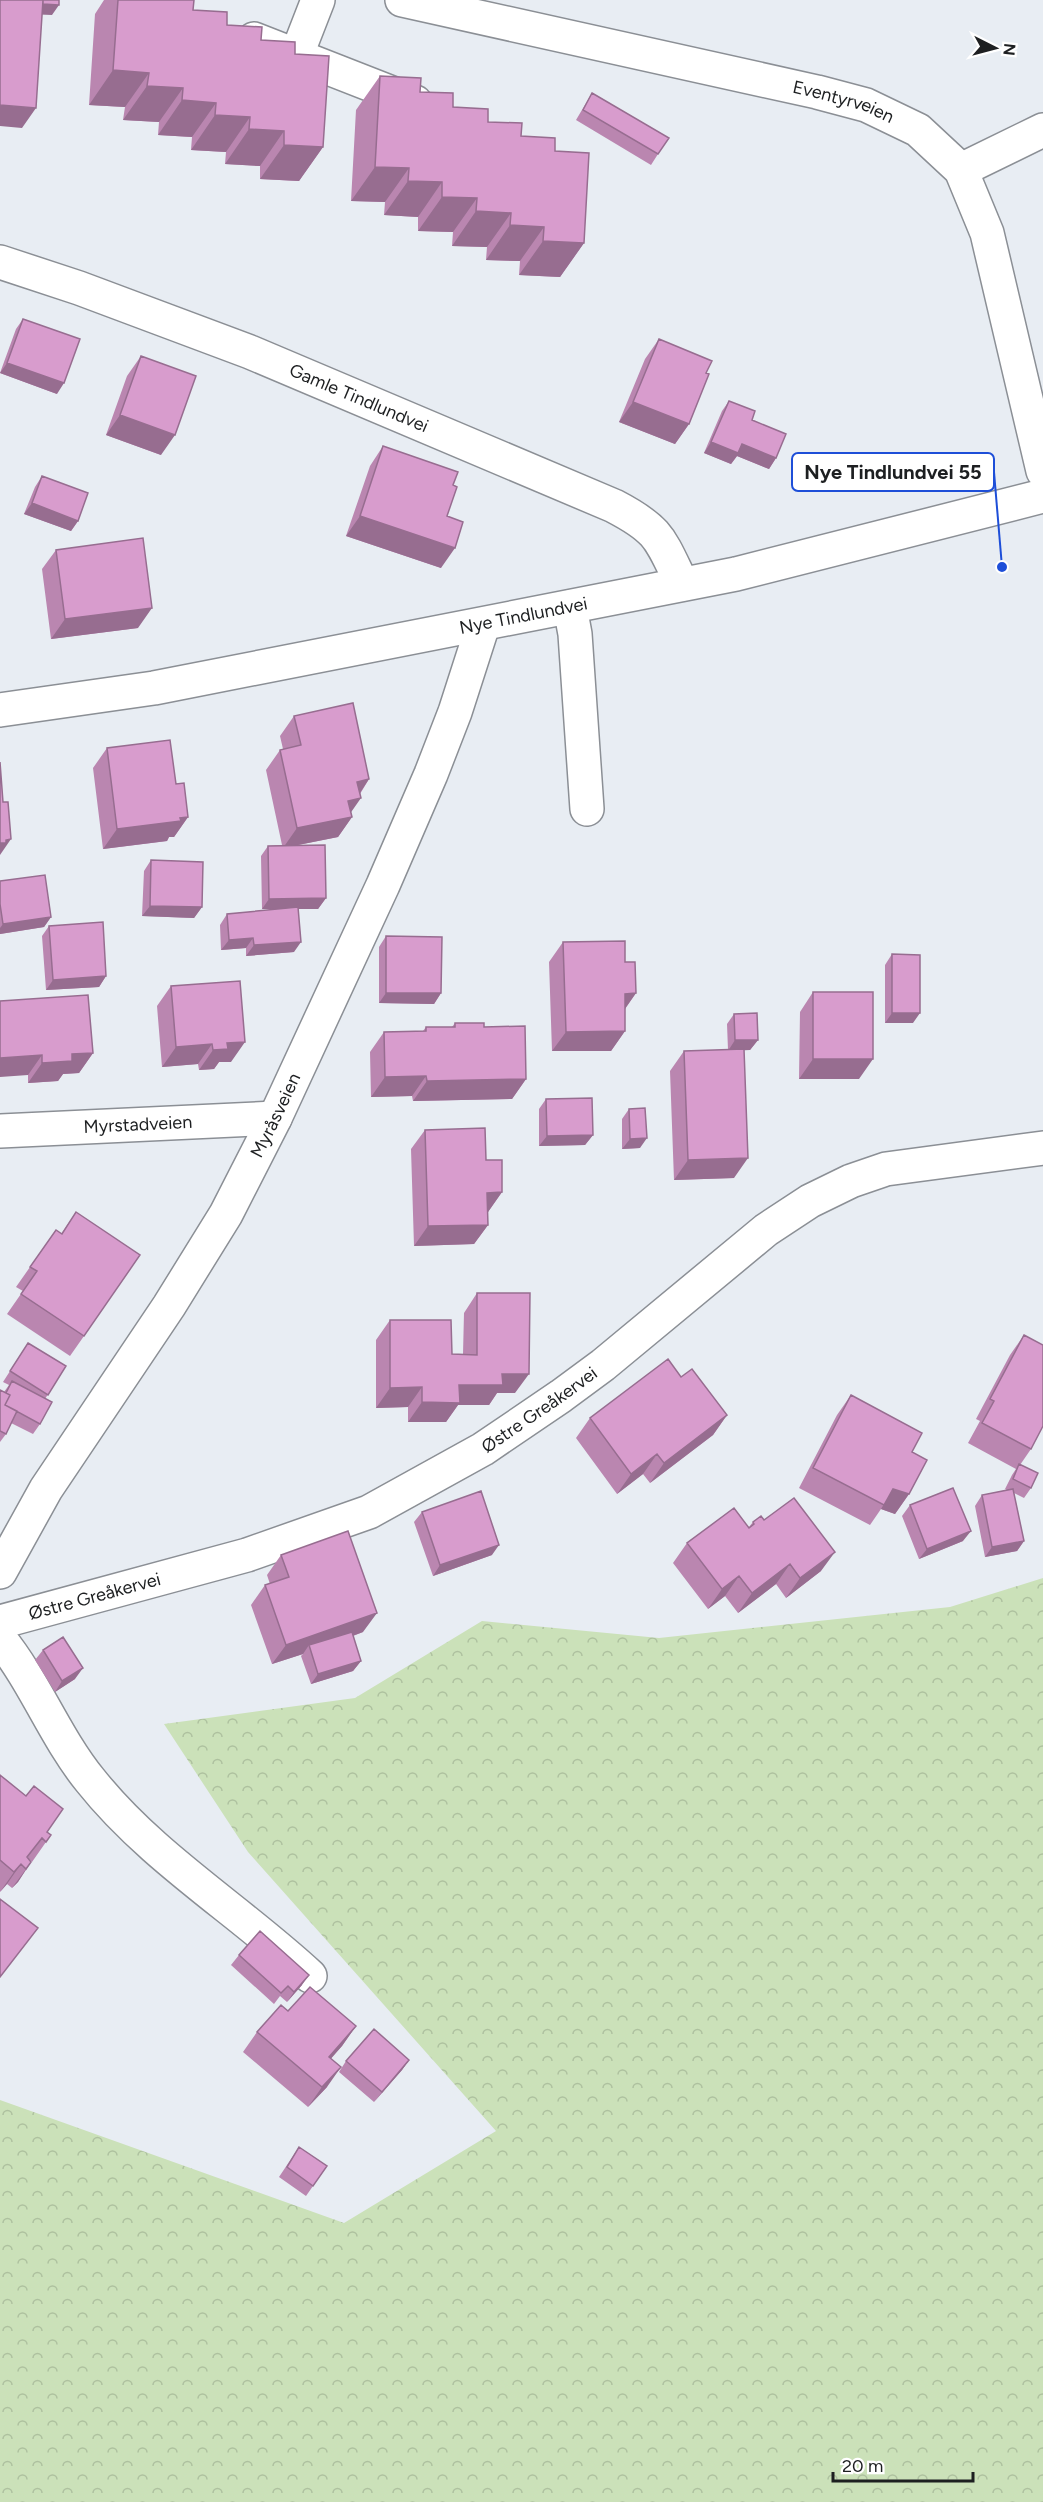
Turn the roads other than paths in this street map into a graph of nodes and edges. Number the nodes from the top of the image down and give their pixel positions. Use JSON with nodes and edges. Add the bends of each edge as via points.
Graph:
{"nodes":[{"id":1,"x":318,"y":0,"type":"edge"},
{"id":2,"x":402,"y":0,"type":"edge"},
{"id":3,"x":229,"y":31,"type":"edge"},
{"id":4,"x":297,"y":54,"type":"junction"},
{"id":5,"x":447,"y":115,"type":"edge"},
{"id":6,"x":1043,"y":130,"type":"edge"},
{"id":7,"x":961,"y":170,"type":"junction"},
{"id":8,"x":0,"y":262,"type":"edge"},
{"id":9,"x":1043,"y":471,"type":"edge"},
{"id":10,"x":1043,"y":496,"type":"edge"},
{"id":11,"x":682,"y":584,"type":"junction"},
{"id":12,"x":570,"y":608,"type":"junction"},
{"id":13,"x":483,"y":625,"type":"junction"},
{"id":14,"x":0,"y":710,"type":"edge"},
{"id":15,"x":587,"y":809,"type":"dead end"},
{"id":16,"x":275,"y":1118,"type":"junction"},
{"id":17,"x":0,"y":1131,"type":"edge"},
{"id":18,"x":1043,"y":1148,"type":"edge"},
{"id":19,"x":0,"y":1572,"type":"edge"},
{"id":20,"x":0,"y":1622,"type":"edge"},
{"id":21,"x":0,"y":1639,"type":"edge"},
{"id":22,"x":310,"y":1976,"type":"edge"}],
"edges":[{"from":1,"to":4,"type":"street"},
{"from":2,"to":7,"type":"street","name":"Eventyrveien","via":[[866,105],[918,130]]},
{"from":3,"to":4,"type":"street"},
{"from":4,"to":5,"type":"street"},
{"from":6,"to":7,"type":"street"},
{"from":7,"to":9,"type":"street","name":"Eventyrveien","via":[[987,232]]},
{"from":8,"to":11,"type":"street","name":"Gamle Tindlundvei","via":[[250,352],[614,506],[641,520],[660,537]]},
{"from":10,"to":11,"type":"street","name":"Nye Tindlundvei","via":[[736,574]]},
{"from":11,"to":12,"type":"street","name":"Nye Tindlundvei"},
{"from":12,"to":13,"type":"street","name":"Nye Tindlundvei"},
{"from":12,"to":15,"type":"street"},
{"from":13,"to":14,"type":"street","name":"Nye Tindlundvei","via":[[154,688]]},
{"from":13,"to":16,"type":"street","name":"Myråsveien","via":[[431,774]]},
{"from":16,"to":17,"type":"street","name":"Myrstadveien"},
{"from":16,"to":19,"type":"street","name":"Myråsveien","via":[[226,1214],[46,1489]]},
{"from":18,"to":20,"type":"street","name":"Østre Greåkervei","via":[[886,1169],[851,1180],[810,1200],[766,1230],[561,1396],[483,1449],[369,1512],[247,1555]]},
{"from":21,"to":22,"type":"street","via":[[90,1781],[138,1830]]}]}
